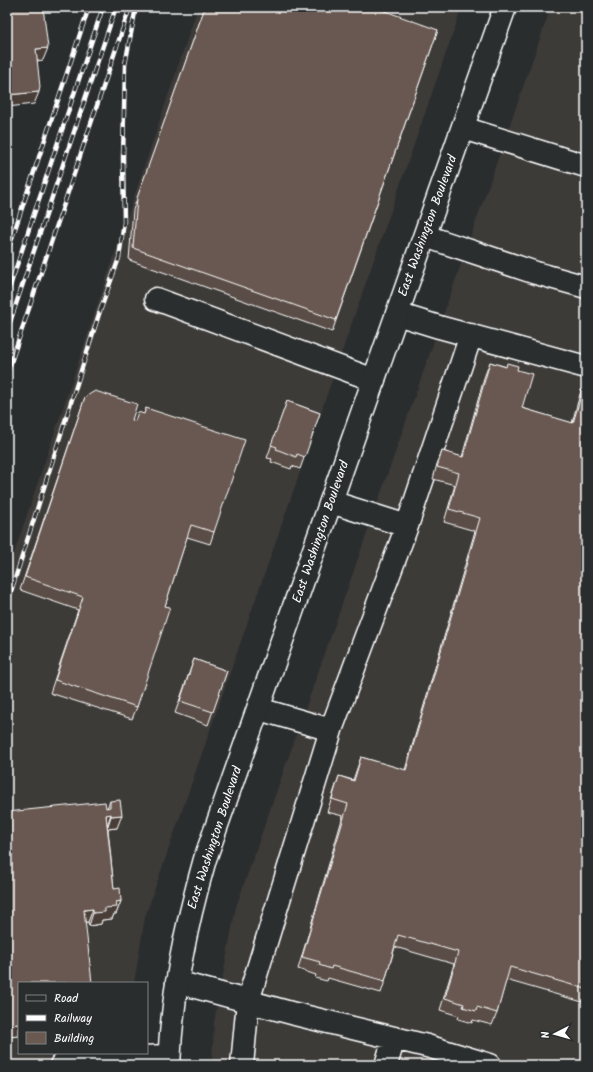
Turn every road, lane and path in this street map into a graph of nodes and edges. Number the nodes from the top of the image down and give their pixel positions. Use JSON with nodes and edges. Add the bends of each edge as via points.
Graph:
{"nodes":[{"id":1,"x":505,"y":7,"type":"edge"},
{"id":2,"x":463,"y":128,"type":"junction"},
{"id":3,"x":586,"y":166,"type":"edge"},
{"id":4,"x":424,"y":236,"type":"junction"},
{"id":5,"x":586,"y":287,"type":"edge"},
{"id":6,"x":156,"y":299,"type":"dead end"},
{"id":7,"x":397,"y":314,"type":"junction"},
{"id":8,"x":471,"y":335,"type":"junction"},
{"id":9,"x":586,"y":366,"type":"edge"},
{"id":10,"x":374,"y":380,"type":"junction"},
{"id":11,"x":331,"y":502,"type":"junction"},
{"id":12,"x":407,"y":526,"type":"junction"},
{"id":13,"x":259,"y":709,"type":"junction"},
{"id":14,"x":331,"y":730,"type":"junction"},
{"id":15,"x":177,"y":982,"type":"junction"},
{"id":16,"x":248,"y":1000,"type":"junction"},
{"id":17,"x":394,"y":1038,"type":"junction"},
{"id":18,"x":169,"y":1061,"type":"edge"},
{"id":19,"x":61,"y":1065,"type":"edge"},
{"id":20,"x":242,"y":1065,"type":"edge"},
{"id":21,"x":386,"y":1065,"type":"edge"},
{"id":22,"x":490,"y":1065,"type":"edge"}],
"edges":[{"from":1,"to":2,"type":"main road","name":"East Washington Boulevard"},
{"from":2,"to":3,"type":"main road"},
{"from":2,"to":4,"type":"main road","name":"East Washington Boulevard"},
{"from":4,"to":5,"type":"main road"},
{"from":4,"to":7,"type":"main road","name":"East Washington Boulevard"},
{"from":6,"to":10,"type":"main road"},
{"from":7,"to":8,"type":"main road"},
{"from":7,"to":10,"type":"main road","name":"East Washington Boulevard"},
{"from":8,"to":9,"type":"main road"},
{"from":8,"to":12,"type":"main road"},
{"from":10,"to":11,"type":"main road","name":"East Washington Boulevard"},
{"from":11,"to":12,"type":"main road"},
{"from":11,"to":13,"type":"main road","name":"East Washington Boulevard"},
{"from":12,"to":14,"type":"main road"},
{"from":13,"to":14,"type":"main road"},
{"from":13,"to":15,"type":"main road","name":"East Washington Boulevard","via":[[205,860],[191,908]]},
{"from":14,"to":16,"type":"main road"},
{"from":15,"to":16,"type":"main road"},
{"from":15,"to":18,"type":"main road","name":"East Washington Boulevard"},
{"from":16,"to":17,"type":"main road"},
{"from":16,"to":20,"type":"main road"},
{"from":17,"to":21,"type":"main road"},
{"from":17,"to":22,"type":"main road"},
{"from":18,"to":19,"type":"main road","via":[[142,1057]]}]}
